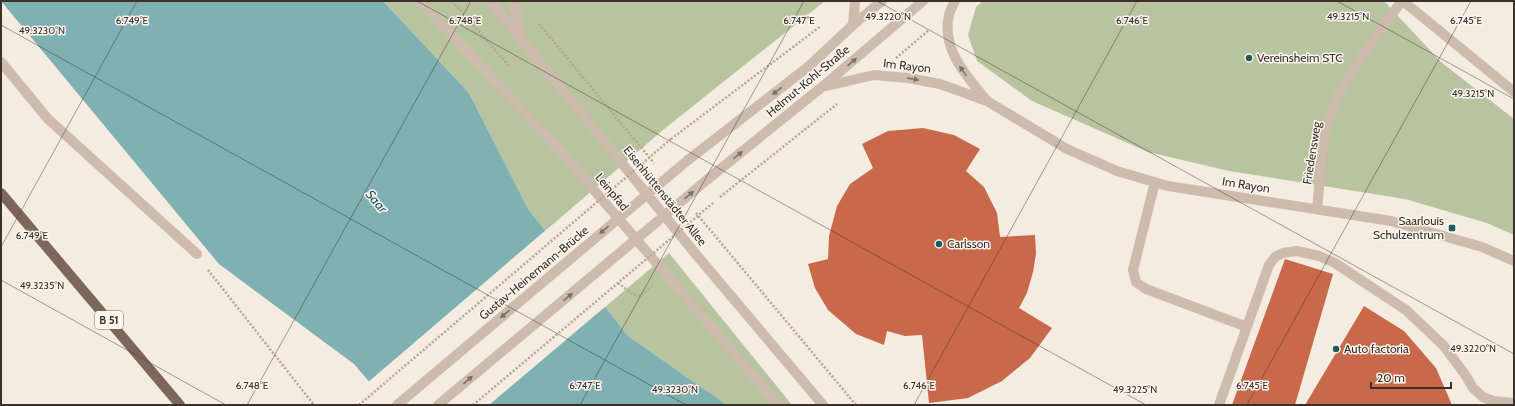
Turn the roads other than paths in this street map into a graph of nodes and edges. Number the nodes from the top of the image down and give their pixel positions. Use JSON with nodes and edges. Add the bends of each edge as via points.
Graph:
{"nodes":[{"id":1,"x":420,"y":1,"type":"edge"},
{"id":2,"x":490,"y":1,"type":"edge"},
{"id":3,"x":514,"y":1,"type":"edge"},
{"id":4,"x":855,"y":1,"type":"edge"},
{"id":5,"x":882,"y":1,"type":"edge"},
{"id":6,"x":924,"y":1,"type":"edge"},
{"id":7,"x":955,"y":1,"type":"edge"},
{"id":8,"x":1403,"y":1,"type":"edge"},
{"id":9,"x":853,"y":25,"type":"junction"},
{"id":10,"x":523,"y":42,"type":"junction"},
{"id":11,"x":1,"y":62,"type":"edge"},
{"id":12,"x":822,"y":87,"type":"junction"},
{"id":13,"x":1514,"y":92,"type":"edge"},
{"id":14,"x":988,"y":101,"type":"junction"},
{"id":15,"x":688,"y":160,"type":"joint"},
{"id":16,"x":1155,"y":182,"type":"junction"},
{"id":17,"x":1,"y":193,"type":"edge"},
{"id":18,"x":1317,"y":209,"type":"junction"},
{"id":19,"x":197,"y":254,"type":"road end"},
{"id":20,"x":1514,"y":261,"type":"edge"},
{"id":21,"x":1247,"y":327,"type":"junction"},
{"id":22,"x":1514,"y":403,"type":"edge"},
{"id":23,"x":180,"y":405,"type":"edge"},
{"id":24,"x":397,"y":405,"type":"edge"},
{"id":25,"x":438,"y":405,"type":"edge"},
{"id":26,"x":778,"y":405,"type":"edge"},
{"id":27,"x":823,"y":405,"type":"edge"},
{"id":28,"x":1219,"y":405,"type":"edge"}],
"edges":[{"from":1,"to":26,"type":"street","name":"Leinpfad","via":[[564,155]]},
{"from":2,"to":10,"type":"street","name":"Eisenhüttenstädter Allee"},
{"from":3,"to":10,"type":"street"},
{"from":4,"to":9,"type":"street"},
{"from":5,"to":9,"type":"street","name":"Helmut-Kohl-Straße"},
{"from":12,"to":6,"type":"street","name":"Helmut-Kohl-Straße","one_way":true},
{"from":14,"to":7,"type":"street","name":"Im Rayon","one_way":true,"via":[[961,69],[951,49],[947,35],[949,14]]},
{"from":8,"to":13,"type":"street","name":"Friedensweg"},
{"from":8,"to":18,"type":"street","name":"Friedensweg","via":[[1372,40],[1337,100],[1326,129]]},
{"from":9,"to":15,"type":"street","name":"Helmut-Kohl-Straße","one_way":true,"via":[[808,67]]},
{"from":10,"to":27,"type":"street","name":"Eisenhüttenstädter Allee"},
{"from":11,"to":19,"type":"street","via":[[48,119]]},
{"from":12,"to":14,"type":"street","name":"Im Rayon","one_way":true,"via":[[874,75],[940,84]]},
{"from":25,"to":12,"type":"street","name":"Helmut-Kohl-Straße","one_way":true,"bridge":true},
{"from":14,"to":16,"type":"street","name":"Im Rayon","via":[[1067,149],[1117,171]]},
{"from":15,"to":24,"type":"street","name":"Gustav-Heinemann-Brücke","one_way":true,"bridge":true},
{"from":16,"to":18,"type":"street","name":"Im Rayon"},
{"from":16,"to":21,"type":"street","via":[[1133,270],[1136,282],[1146,289]]},
{"from":17,"to":23,"type":"main road","number":"B 51"},
{"from":18,"to":20,"type":"street","name":"Im Rayon","via":[[1391,221],[1482,247]]},
{"from":21,"to":22,"type":"street","via":[[1269,265],[1276,257],[1297,251],[1319,256],[1335,263],[1406,310],[1444,346],[1483,397],[1493,401]]},
{"from":21,"to":28,"type":"street"}]}
